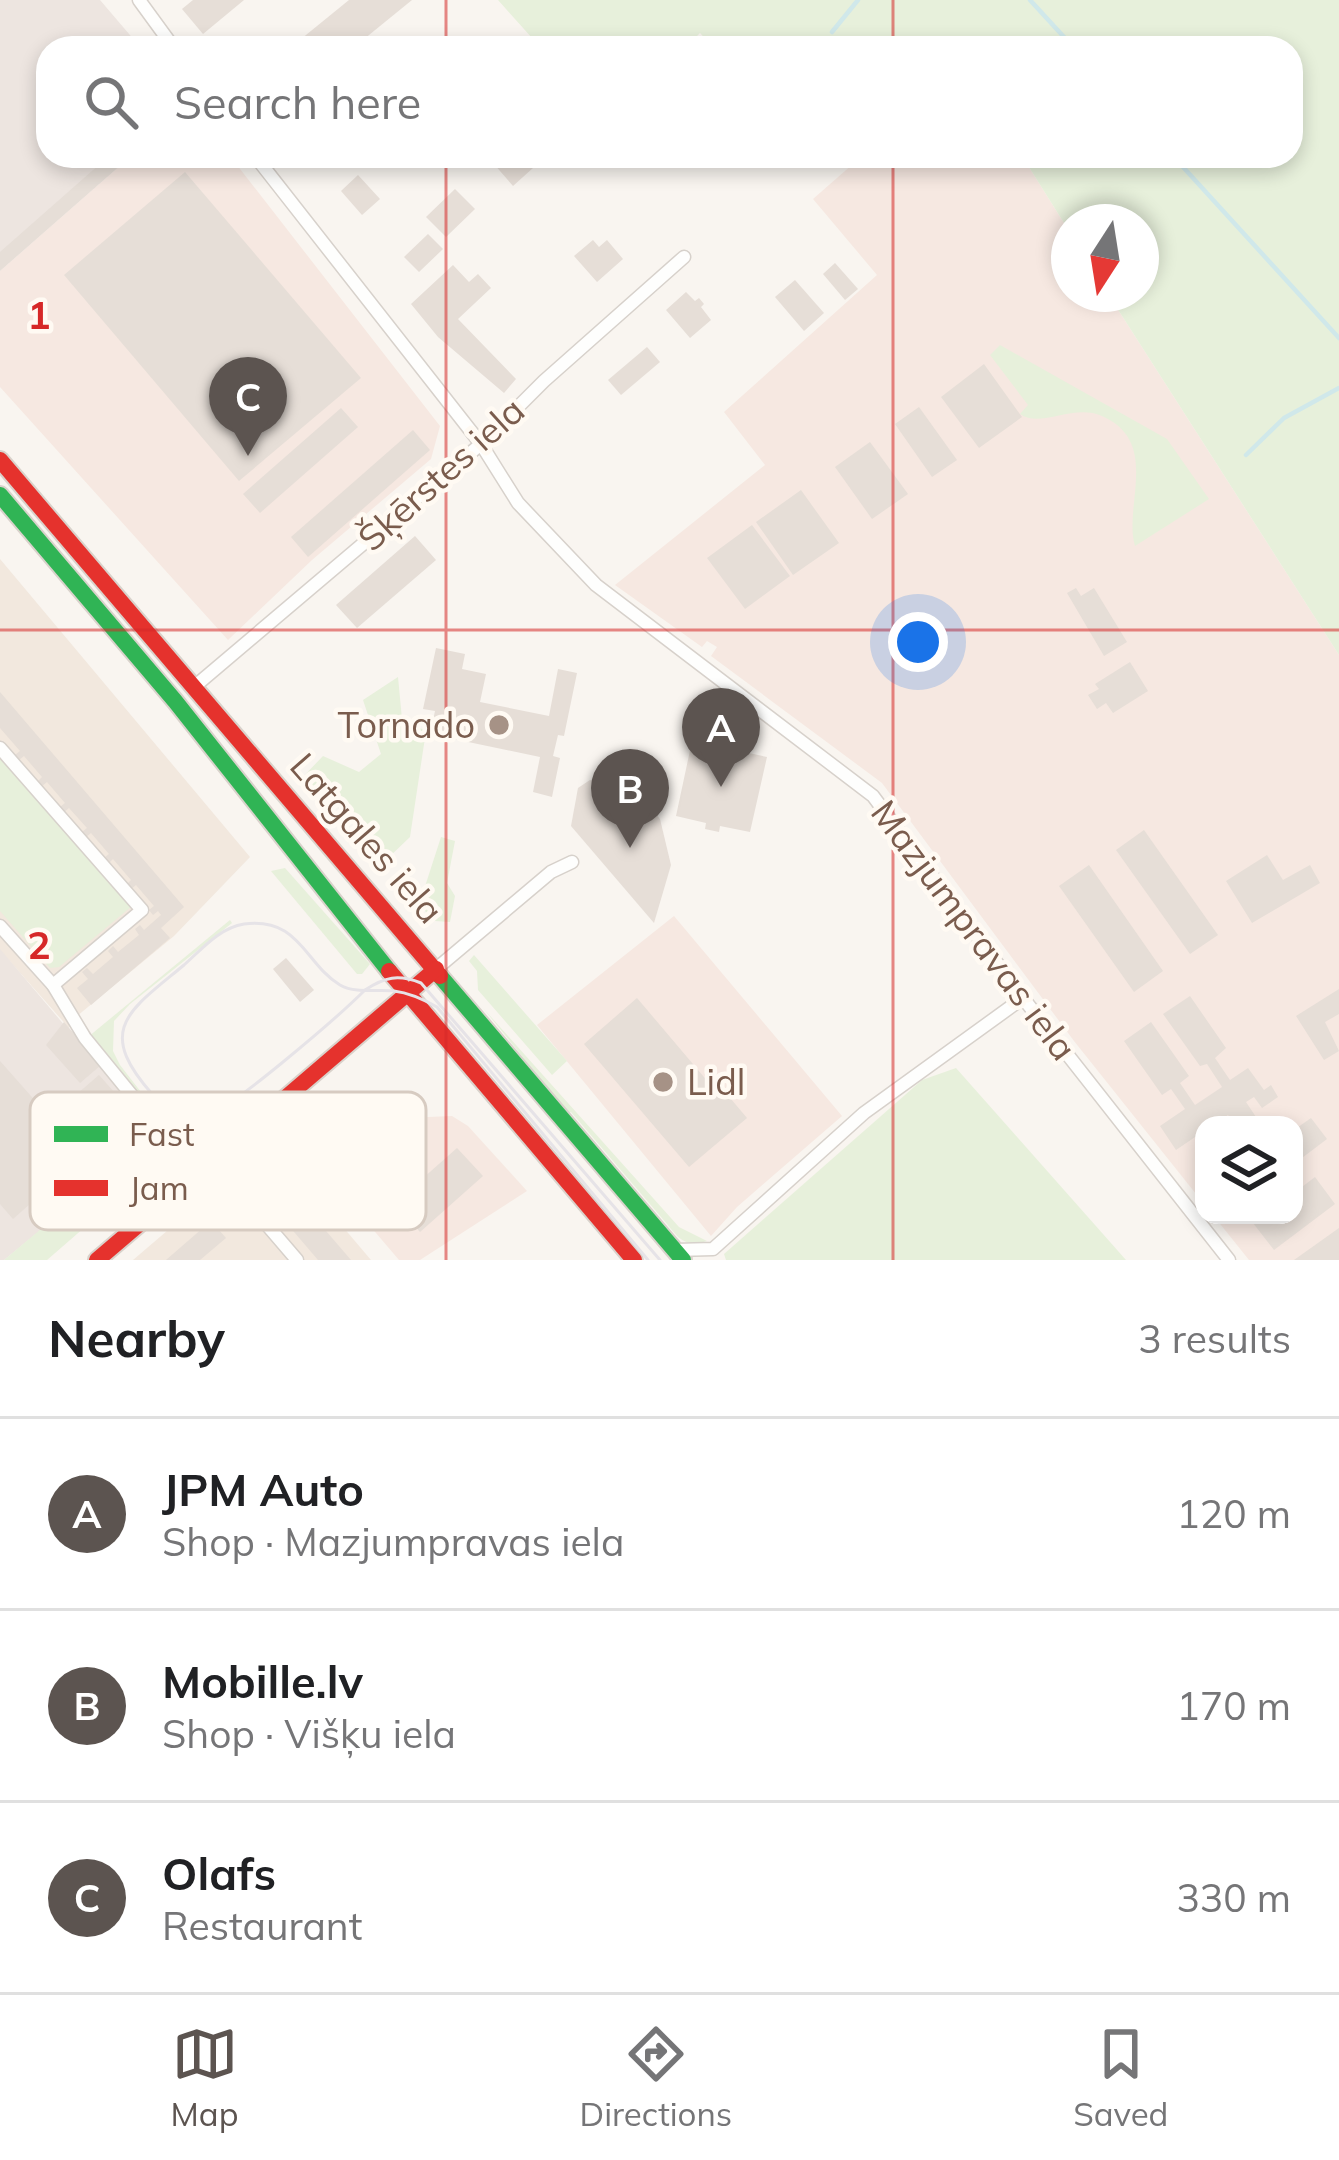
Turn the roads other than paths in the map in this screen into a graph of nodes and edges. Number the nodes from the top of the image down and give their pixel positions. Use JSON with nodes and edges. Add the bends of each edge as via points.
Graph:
{"nodes":[{"id":1,"x":140,"y":0,"type":"edge"},
{"id":2,"x":166,"y":36,"type":"edge"},
{"id":3,"x":264,"y":168,"type":"edge"},
{"id":4,"x":684,"y":257,"type":"dead end"},
{"id":5,"x":481,"y":444,"type":"junction"},
{"id":6,"x":0,"y":460,"type":"edge"},
{"id":7,"x":0,"y":495,"type":"edge"},
{"id":8,"x":194,"y":687,"type":"junction"},
{"id":9,"x":0,"y":748,"type":"edge"},
{"id":10,"x":572,"y":862,"type":"dead end"},
{"id":11,"x":0,"y":926,"type":"edge"},
{"id":12,"x":436,"y":969,"type":"junction"},
{"id":13,"x":53,"y":985,"type":"junction"},
{"id":14,"x":409,"y":994,"type":"junction"},
{"id":15,"x":1023,"y":998,"type":"junction"},
{"id":16,"x":129,"y":1092,"type":"edge"},
{"id":17,"x":293,"y":1092,"type":"edge"},
{"id":18,"x":132,"y":1230,"type":"edge"},
{"id":19,"x":271,"y":1230,"type":"edge"},
{"id":20,"x":679,"y":1255,"type":"edge"},
{"id":21,"x":713,"y":1255,"type":"edge"},
{"id":22,"x":97,"y":1260,"type":"edge"},
{"id":23,"x":297,"y":1260,"type":"edge"},
{"id":24,"x":634,"y":1260,"type":"edge"},
{"id":25,"x":1229,"y":1260,"type":"edge"}],
"edges":[{"from":1,"to":2,"type":"street"},
{"from":3,"to":5,"type":"street","name":"Mazjumpravas iela"},
{"from":4,"to":5,"type":"street","name":"Šķērstes iela"},
{"from":5,"to":8,"type":"street","name":"Šķērstes iela"},
{"from":5,"to":15,"type":"street","name":"Mazjumpravas iela","via":[[518,503],[596,585],[873,796]]},
{"from":6,"to":8,"type":"main road","name":"Latgales iela"},
{"from":7,"to":14,"type":"main road","name":"Latgales iela"},
{"from":8,"to":12,"type":"main road","name":"Latgales iela"},
{"from":9,"to":13,"type":"street","via":[[142,910]]},
{"from":10,"to":12,"type":"street"},
{"from":11,"to":13,"type":"street"},
{"from":12,"to":14,"type":"main road"},
{"from":12,"to":20,"type":"main road","name":"Latgales iela"},
{"from":13,"to":16,"type":"street"},
{"from":14,"to":17,"type":"main road"},
{"from":14,"to":24,"type":"main road","name":"Latgales iela"},
{"from":15,"to":21,"type":"street","via":[[864,1113]]},
{"from":15,"to":25,"type":"street","name":"Mazjumpravas iela"},
{"from":18,"to":22,"type":"main road"},
{"from":19,"to":23,"type":"street"},
{"from":20,"to":21,"type":"street"}]}
